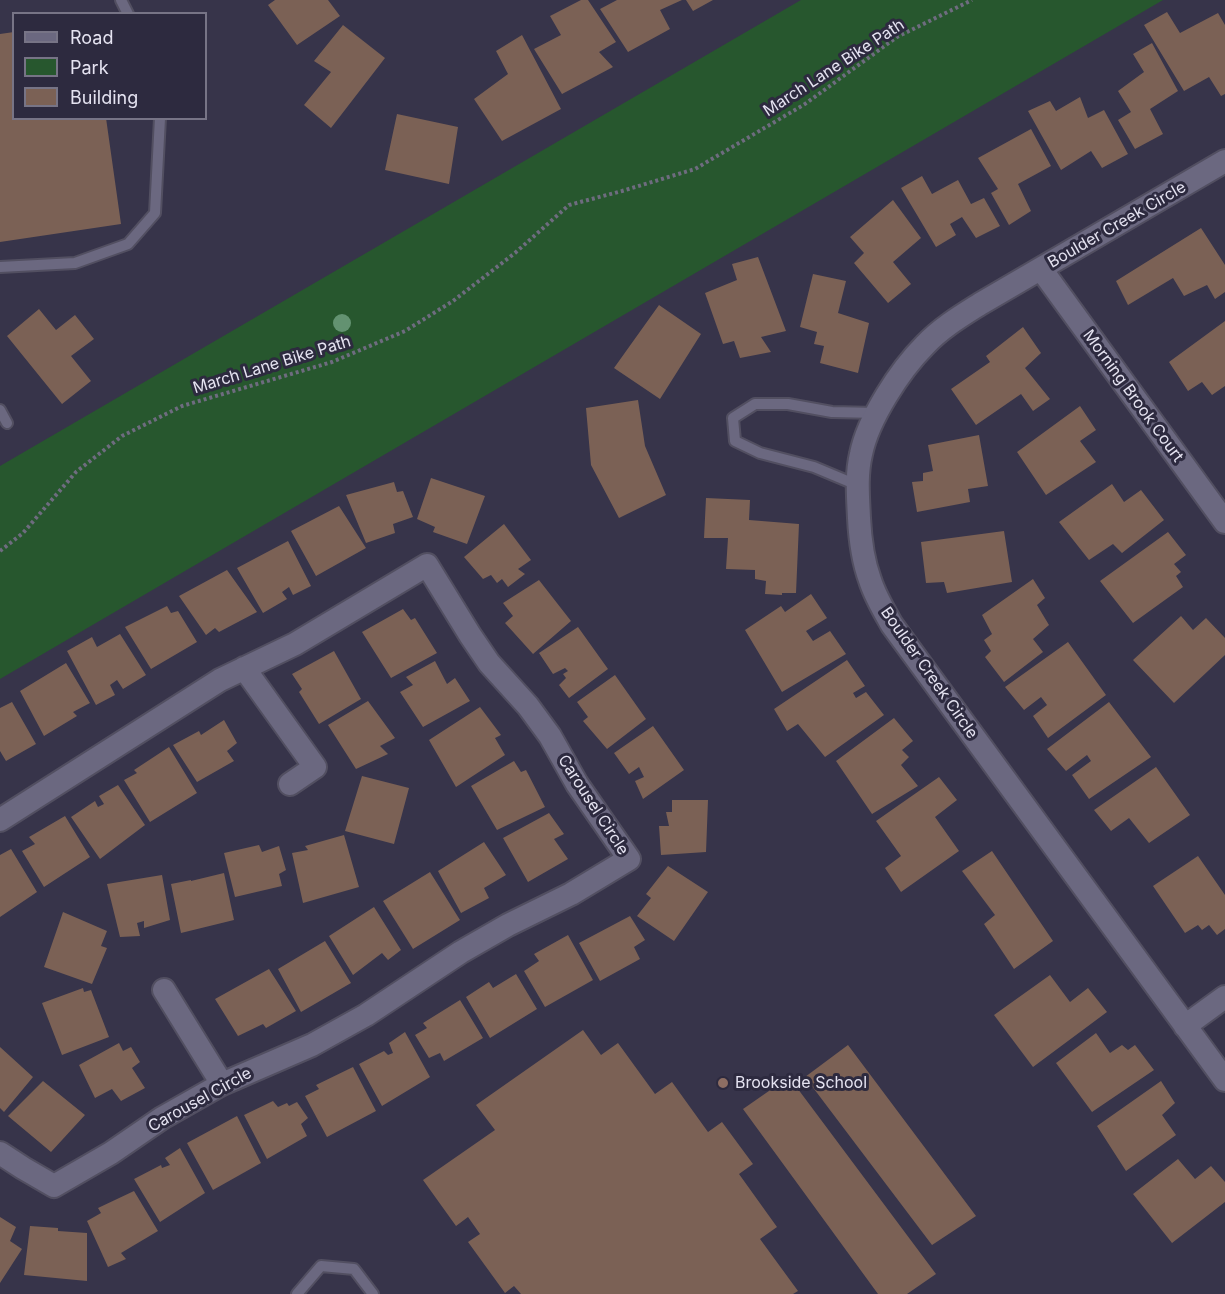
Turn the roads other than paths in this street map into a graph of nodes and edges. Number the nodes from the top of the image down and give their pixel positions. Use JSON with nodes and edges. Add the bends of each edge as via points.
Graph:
{"nodes":[{"id":1,"x":160,"y":120,"type":"edge"},
{"id":2,"x":1225,"y":161,"type":"edge"},
{"id":3,"x":0,"y":267,"type":"edge"},
{"id":4,"x":1041,"y":269,"type":"junction"},
{"id":5,"x":0,"y":410,"type":"edge"},
{"id":6,"x":877,"y":413,"type":"junction"},
{"id":7,"x":7,"y":423,"type":"dead end"},
{"id":8,"x":857,"y":485,"type":"junction"},
{"id":9,"x":1225,"y":522,"type":"edge"},
{"id":10,"x":243,"y":668,"type":"junction"},
{"id":11,"x":290,"y":784,"type":"dead end"},
{"id":12,"x":0,"y":819,"type":"edge"},
{"id":13,"x":164,"y":990,"type":"dead end"},
{"id":14,"x":1225,"y":997,"type":"edge"},
{"id":15,"x":1185,"y":1026,"type":"junction"},
{"id":16,"x":1225,"y":1080,"type":"edge"},
{"id":17,"x":222,"y":1084,"type":"junction"},
{"id":18,"x":0,"y":1153,"type":"edge"},
{"id":19,"x":297,"y":1294,"type":"edge"},
{"id":20,"x":373,"y":1294,"type":"edge"}],
"edges":[{"from":1,"to":3,"type":"lane","via":[[155,213],[128,244],[75,263]]},
{"from":2,"to":4,"type":"street","name":"Boulder Creek Circle"},
{"from":4,"to":6,"type":"street","name":"Boulder Creek Circle","via":[[949,324],[925,344]]},
{"from":4,"to":9,"type":"street","name":"Morning Brook Court"},
{"from":5,"to":7,"type":"lane"},
{"from":6,"to":8,"type":"street","name":"Boulder Creek Circle","via":[[860,454]]},
{"from":6,"to":8,"type":"lane","via":[[755,404],[733,418],[735,441]]},
{"from":8,"to":15,"type":"street","name":"Boulder Creek Circle","via":[[860,537],[870,580],[892,625]]},
{"from":10,"to":11,"type":"street","via":[[315,767]]},
{"from":10,"to":12,"type":"street","name":"Carousel Circle"},
{"from":10,"to":17,"type":"street","name":"Carousel Circle","via":[[295,644],[427,565],[489,663],[550,736],[577,784],[629,859],[461,952],[366,1015],[312,1045]]},
{"from":13,"to":17,"type":"street"},
{"from":14,"to":15,"type":"street"},
{"from":15,"to":16,"type":"street","name":"Boulder Creek Circle"},
{"from":17,"to":18,"type":"street","name":"Carousel Circle","via":[[54,1186]]},
{"from":19,"to":20,"type":"lane","via":[[321,1266],[354,1269]]}]}
